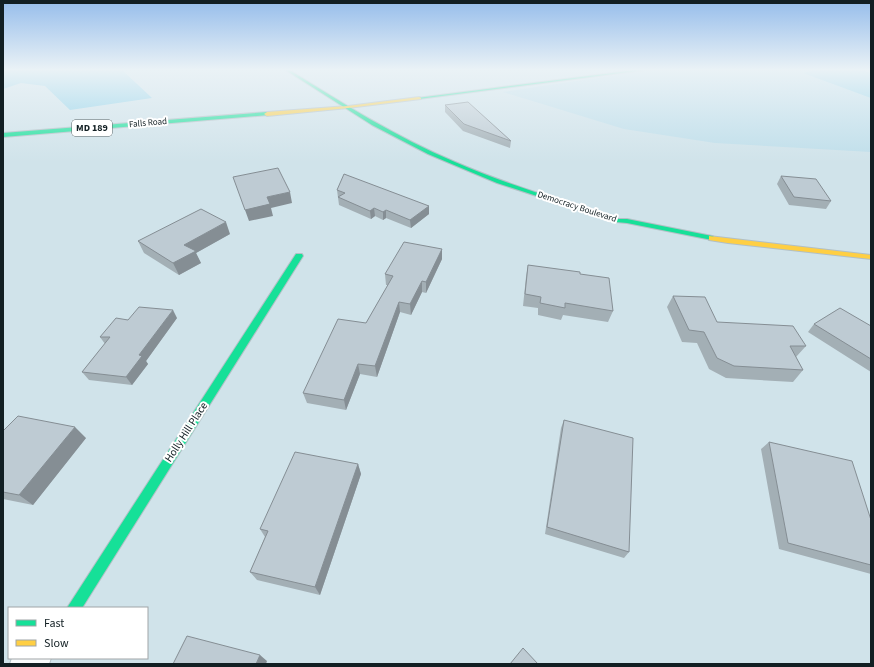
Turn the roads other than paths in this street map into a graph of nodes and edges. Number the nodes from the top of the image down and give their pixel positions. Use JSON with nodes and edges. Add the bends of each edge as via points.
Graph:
{"nodes":[{"id":1,"x":337,"y":100,"type":"edge"},
{"id":2,"x":403,"y":100,"type":"edge"},
{"id":3,"x":348,"y":107,"type":"junction"},
{"id":4,"x":3,"y":135,"type":"edge"},
{"id":5,"x":299,"y":256,"type":"dead end"},
{"id":6,"x":871,"y":257,"type":"edge"},
{"id":7,"x":75,"y":607,"type":"edge"}],
"edges":[{"from":1,"to":3,"type":"main road","name":"Democracy Boulevard"},
{"from":2,"to":3,"type":"main road","name":"Falls Road","number":"MD 189"},
{"from":3,"to":4,"type":"main road","name":"Falls Road","number":"MD 189"},
{"from":3,"to":6,"type":"main road","name":"Democracy Boulevard","via":[[398,138],[452,163],[618,221],[728,242]]},
{"from":5,"to":7,"type":"main road","name":"Holly Hill Place"}]}
